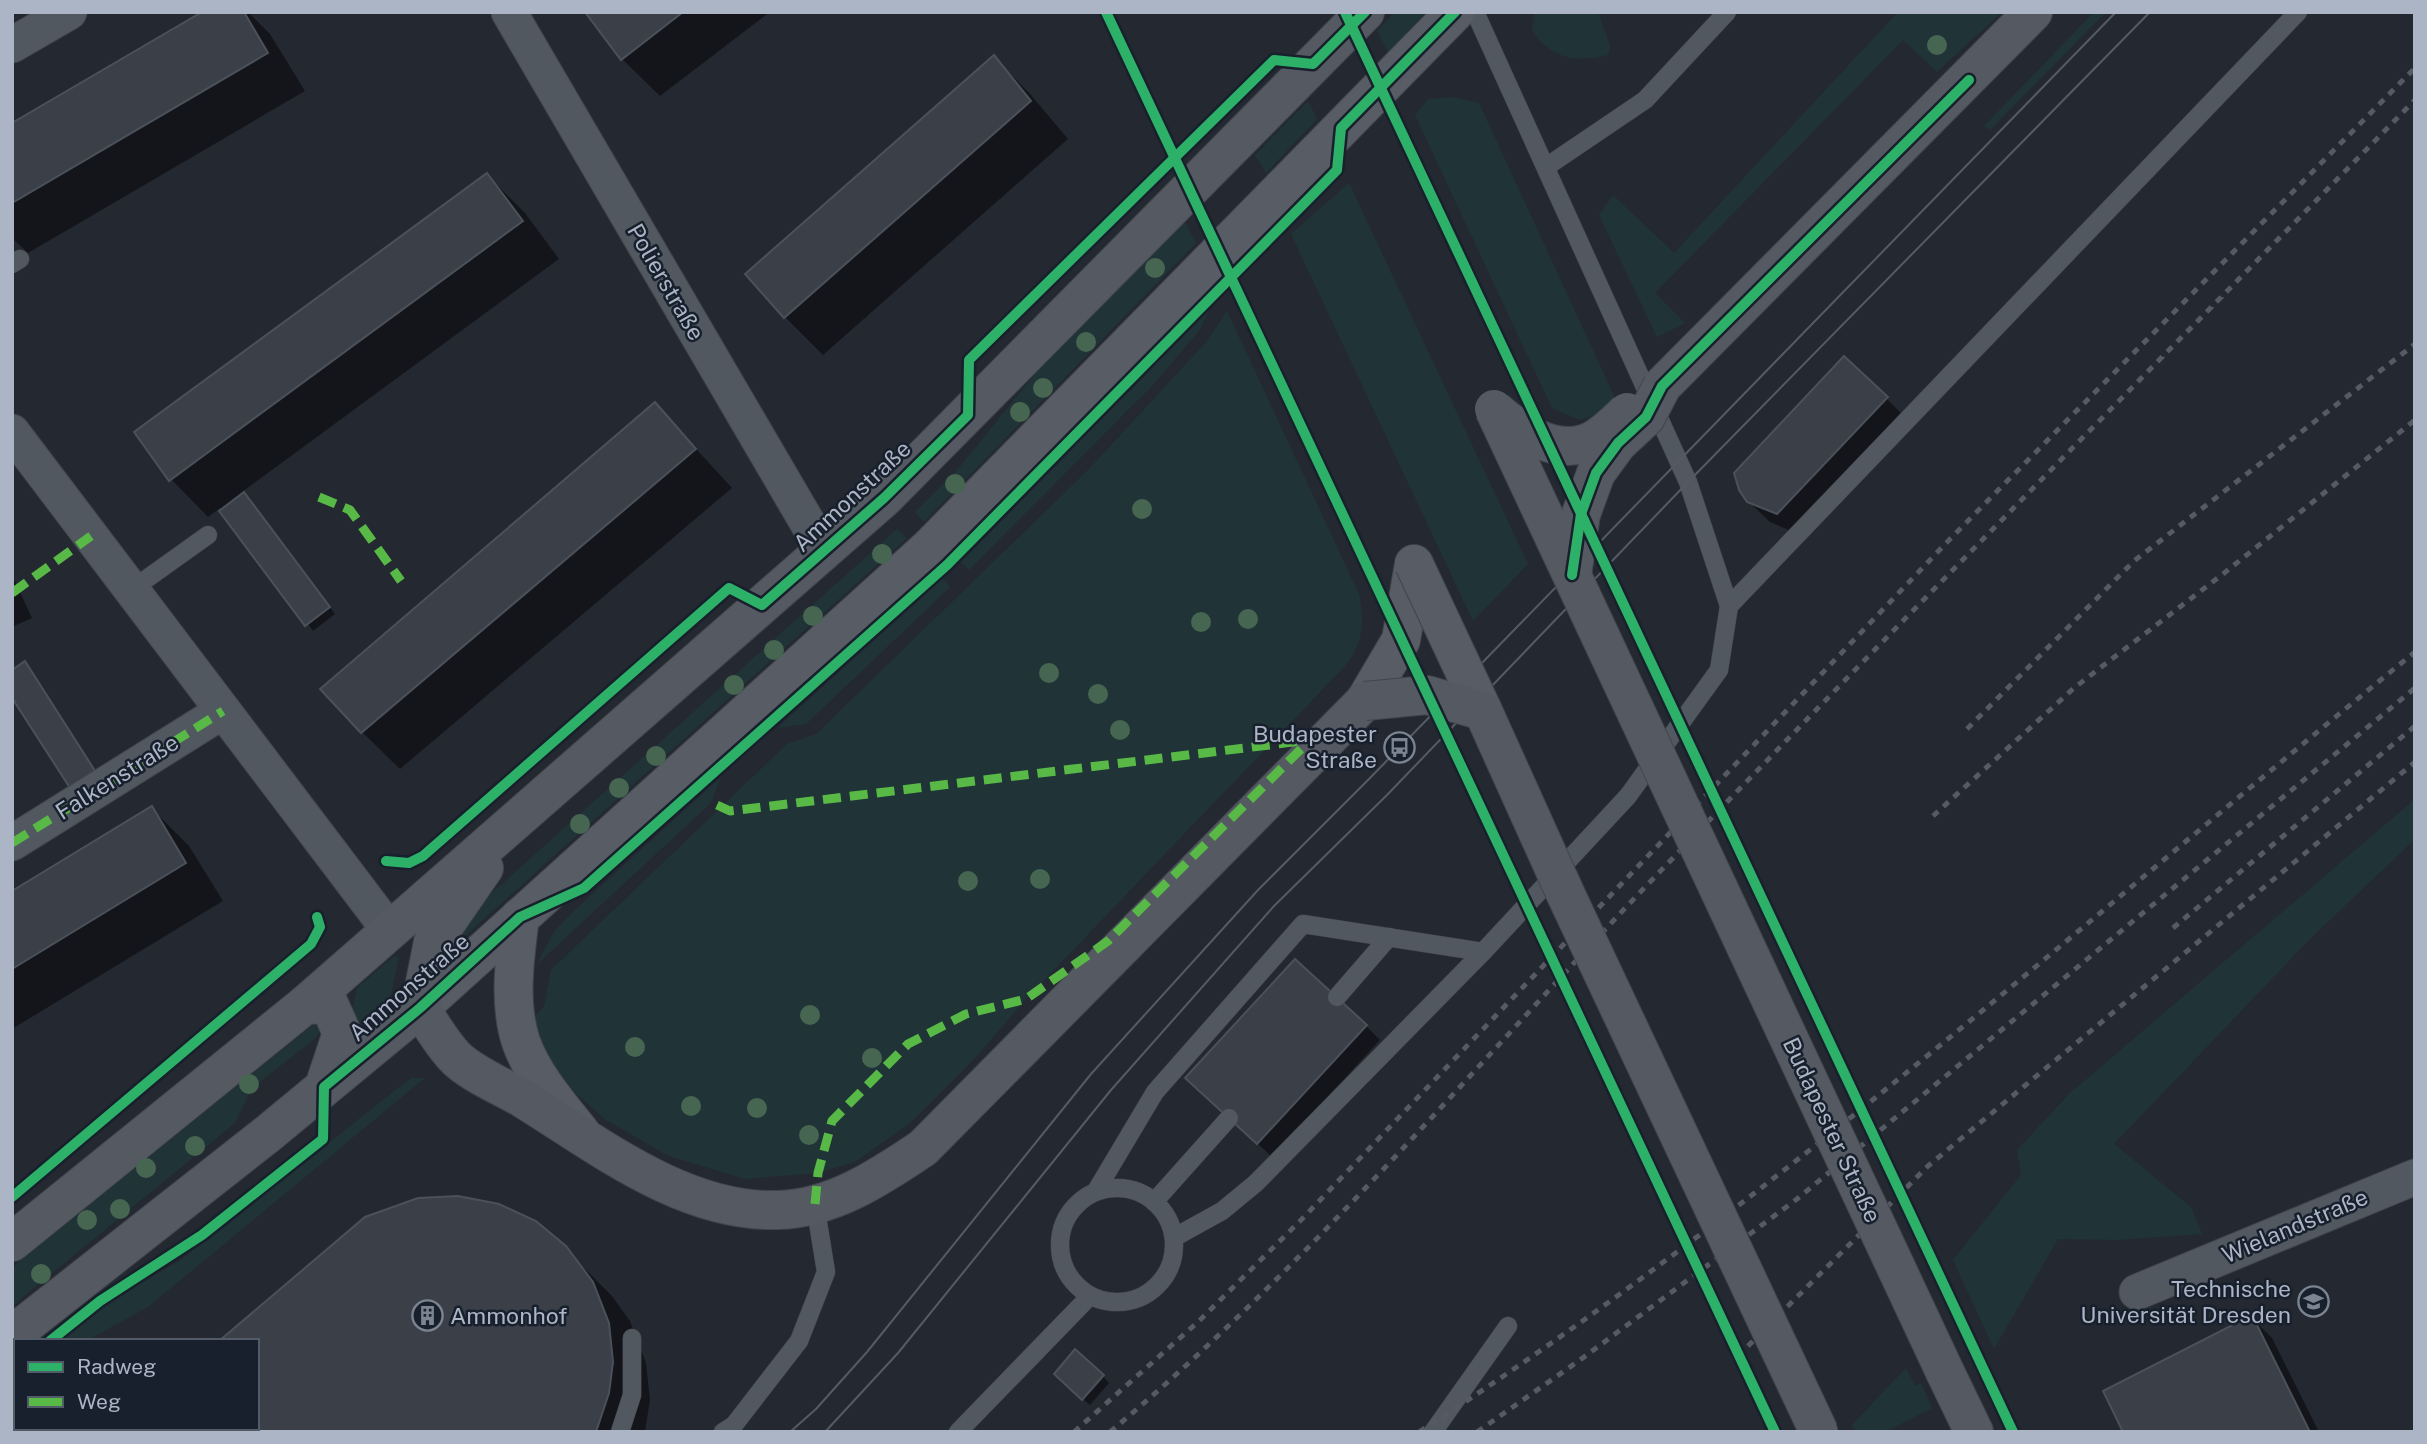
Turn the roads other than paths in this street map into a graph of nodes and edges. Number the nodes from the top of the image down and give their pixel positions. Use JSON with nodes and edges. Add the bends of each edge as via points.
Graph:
{"nodes":[{"id":1,"x":509,"y":12,"type":"edge"},
{"id":2,"x":1365,"y":12,"type":"edge"},
{"id":3,"x":1455,"y":12,"type":"edge"},
{"id":4,"x":1475,"y":12,"type":"edge"},
{"id":5,"x":1727,"y":12,"type":"edge"},
{"id":6,"x":2034,"y":12,"type":"edge"},
{"id":7,"x":2298,"y":12,"type":"edge"},
{"id":8,"x":61,"y":14,"type":"edge"},
{"id":9,"x":12,"y":45,"type":"edge"},
{"id":10,"x":1546,"y":167,"type":"junction"},
{"id":11,"x":1662,"y":386,"type":"junction"},
{"id":12,"x":12,"y":432,"type":"edge"},
{"id":13,"x":208,"y":535,"type":"dead end"},
{"id":14,"x":824,"y":551,"type":"junction"},
{"id":15,"x":1572,"y":575,"type":"junction"},
{"id":16,"x":131,"y":590,"type":"junction"},
{"id":17,"x":1729,"y":606,"type":"junction"},
{"id":18,"x":1365,"y":701,"type":"junction"},
{"id":19,"x":223,"y":710,"type":"junction"},
{"id":20,"x":1483,"y":711,"type":"junction"},
{"id":21,"x":515,"y":823,"type":"junction"},
{"id":22,"x":12,"y":843,"type":"edge"},
{"id":23,"x":520,"y":917,"type":"junction"},
{"id":24,"x":390,"y":931,"type":"junction"},
{"id":25,"x":1389,"y":937,"type":"junction"},
{"id":26,"x":1483,"y":952,"type":"junction"},
{"id":27,"x":1337,"y":997,"type":"dead end"},
{"id":28,"x":305,"y":1005,"type":"junction"},
{"id":29,"x":420,"y":1008,"type":"junction"},
{"id":30,"x":324,"y":1087,"type":"junction"},
{"id":31,"x":1229,"y":1118,"type":"dead end"},
{"id":32,"x":582,"y":1135,"type":"junction"},
{"id":33,"x":2415,"y":1177,"type":"edge"},
{"id":34,"x":1096,"y":1191,"type":"junction"},
{"id":35,"x":1154,"y":1202,"type":"junction"},
{"id":36,"x":815,"y":1204,"type":"junction"},
{"id":37,"x":1175,"y":1237,"type":"junction"},
{"id":38,"x":12,"y":1242,"type":"edge"},
{"id":39,"x":2137,"y":1292,"type":"dead end"},
{"id":40,"x":1090,"y":1296,"type":"junction"},
{"id":41,"x":1508,"y":1326,"type":"dead end"},
{"id":42,"x":12,"y":1335,"type":"edge"},
{"id":43,"x":632,"y":1338,"type":"dead end"},
{"id":44,"x":620,"y":1432,"type":"edge"},
{"id":45,"x":723,"y":1432,"type":"edge"},
{"id":46,"x":958,"y":1432,"type":"edge"},
{"id":47,"x":1433,"y":1432,"type":"edge"},
{"id":48,"x":1819,"y":1432,"type":"edge"},
{"id":49,"x":1973,"y":1432,"type":"edge"}],
"edges":[{"from":1,"to":14,"type":"street","name":"Polierstraße"},
{"from":2,"to":14,"type":"main road","name":"Ammonstraße","via":[[968,415]]},
{"from":3,"to":23,"type":"main road","name":"Ammonstraße","via":[[930,547]]},
{"from":4,"to":10,"type":"lane"},
{"from":5,"to":10,"type":"lane","via":[[1645,100]]},
{"from":6,"to":11,"type":"main road"},
{"from":7,"to":17,"type":"lane"},
{"from":8,"to":9,"type":"street"},
{"from":10,"to":17,"type":"lane","via":[[1688,482]]},
{"from":11,"to":15,"type":"main road","bridge":true,"via":[[1646,417],[1618,443],[1596,473],[1581,514]]},
{"from":11,"to":15,"type":"main road","name":"Budapester Straße","bridge":true,"via":[[1607,431],[1583,444],[1548,442],[1518,431],[1494,409]]},
{"from":12,"to":16,"type":"street"},
{"from":13,"to":16,"type":"lane"},
{"from":14,"to":21,"type":"main road","name":"Ammonstraße"},
{"from":15,"to":49,"type":"main road","name":"Budapester Straße","bridge":true},
{"from":16,"to":19,"type":"street"},
{"from":17,"to":26,"type":"lane","via":[[1719,670],[1628,796]]},
{"from":18,"to":20,"type":"main road","bridge":true,"via":[[1427,695]]},
{"from":18,"to":20,"type":"main road","bridge":true,"via":[[1401,640],[1414,564]]},
{"from":18,"to":36,"type":"main road","via":[[923,1148],[881,1177]]},
{"from":19,"to":22,"type":"street","name":"Falkenstraße"},
{"from":19,"to":24,"type":"street"},
{"from":20,"to":48,"type":"main road","bridge":true},
{"from":21,"to":24,"type":"main road","name":"Ammonstraße"},
{"from":21,"to":29,"type":"main road","via":[[433,942]]},
{"from":23,"to":29,"type":"main road","name":"Ammonstraße"},
{"from":23,"to":32,"type":"main road","via":[[514,964],[521,1041],[542,1083]]},
{"from":24,"to":28,"type":"main road","name":"Ammonstraße"},
{"from":25,"to":26,"type":"lane"},
{"from":25,"to":27,"type":"lane"},
{"from":25,"to":34,"type":"lane","via":[[1303,924],[1154,1093]]},
{"from":26,"to":37,"type":"lane","via":[[1256,1183],[1222,1211]]},
{"from":28,"to":30,"type":"main road","via":[[329,1004],[342,1033]]},
{"from":28,"to":38,"type":"main road","name":"Ammonstraße"},
{"from":29,"to":30,"type":"main road","name":"Ammonstraße"},
{"from":29,"to":32,"type":"main road","via":[[455,1058]]},
{"from":30,"to":42,"type":"main road","name":"Ammonstraße"},
{"from":31,"to":35,"type":"lane"},
{"from":32,"to":36,"type":"main road","via":[[640,1170],[727,1205],[778,1210]]},
{"from":33,"to":39,"type":"street","name":"Wielandstraße"},
{"from":34,"to":35,"type":"lane","via":[[1122,1187]]},
{"from":34,"to":40,"type":"lane","via":[[1074,1206],[1062,1229],[1060,1255],[1070,1279]]},
{"from":35,"to":37,"type":"lane","via":[[1166,1212]]},
{"from":36,"to":45,"type":"lane","via":[[826,1272],[799,1341],[734,1425]]},
{"from":37,"to":40,"type":"lane","via":[[1170,1268],[1150,1293],[1121,1303]]},
{"from":40,"to":46,"type":"lane"},
{"from":41,"to":47,"type":"lane"},
{"from":43,"to":44,"type":"lane","via":[[632,1395]]}]}
